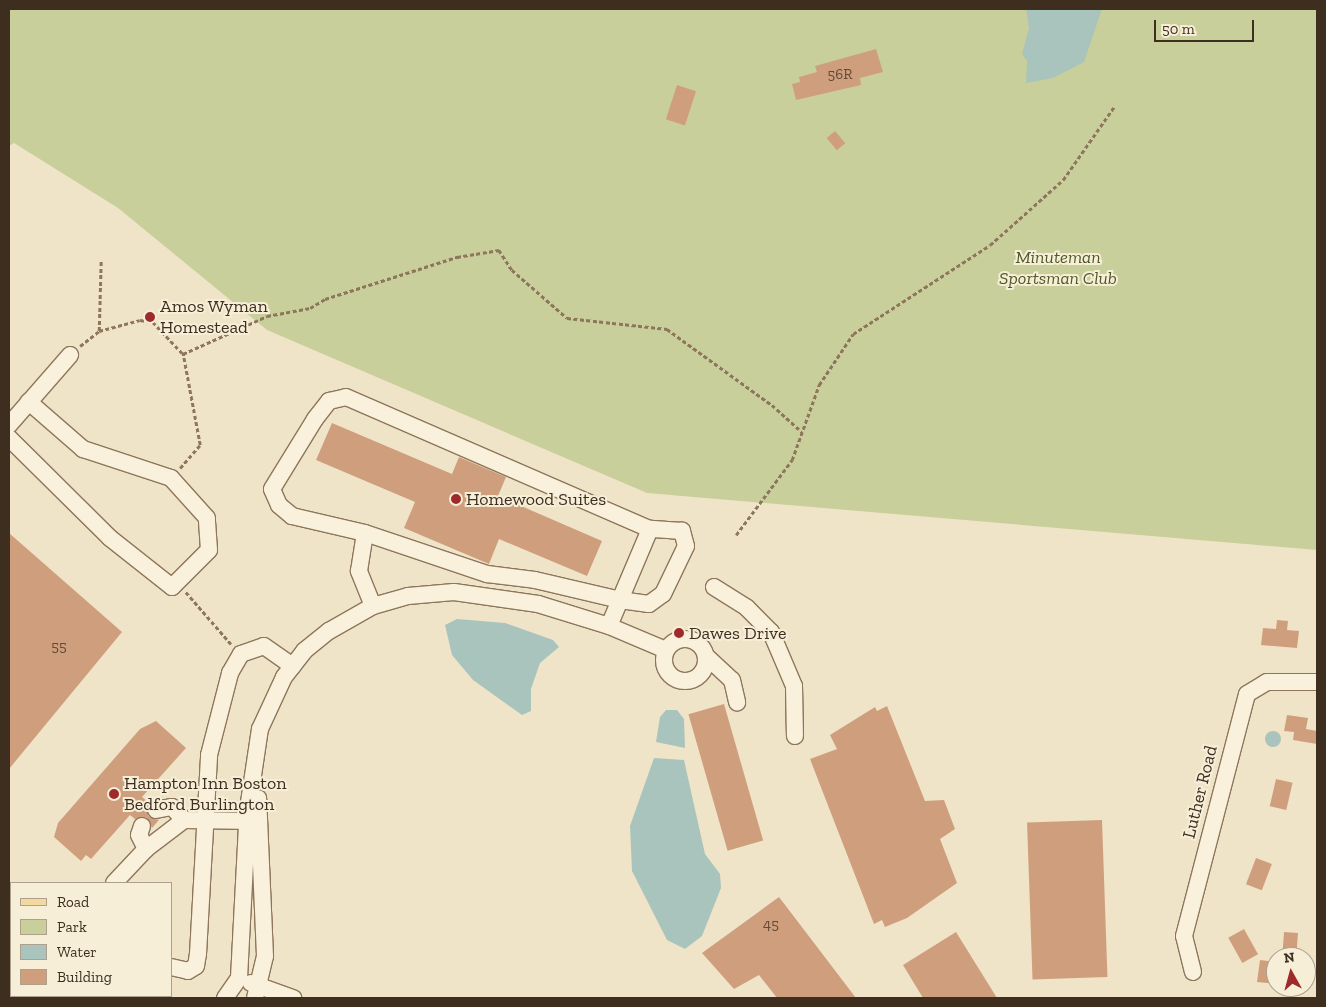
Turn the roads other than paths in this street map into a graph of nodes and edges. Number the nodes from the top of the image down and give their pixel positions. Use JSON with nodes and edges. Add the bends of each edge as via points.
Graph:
{"nodes":[{"id":1,"x":70,"y":355,"type":"road end"},
{"id":2,"x":29,"y":402,"type":"junction"},
{"id":3,"x":9,"y":425,"type":"edge"},
{"id":4,"x":9,"y":438,"type":"edge"},
{"id":5,"x":650,"y":529,"type":"junction"},
{"id":6,"x":365,"y":533,"type":"junction"},
{"id":7,"x":714,"y":587,"type":"dead end"},
{"id":8,"x":620,"y":600,"type":"junction"},
{"id":9,"x":373,"y":606,"type":"junction"},
{"id":10,"x":609,"y":626,"type":"junction"},
{"id":11,"x":666,"y":650,"type":"junction"},
{"id":12,"x":706,"y":656,"type":"junction"},
{"id":13,"x":293,"y":666,"type":"junction"},
{"id":14,"x":1317,"y":682,"type":"edge"},
{"id":15,"x":737,"y":702,"type":"dead end"},
{"id":16,"x":795,"y":736,"type":"dead end"},
{"id":17,"x":156,"y":810,"type":"dead end"},
{"id":18,"x":184,"y":820,"type":"junction"},
{"id":19,"x":207,"y":820,"type":"junction"},
{"id":20,"x":253,"y":821,"type":"junction"},
{"id":21,"x":142,"y":826,"type":"dead end"},
{"id":22,"x":146,"y":849,"type":"junction"},
{"id":23,"x":115,"y":882,"type":"edge"},
{"id":24,"x":172,"y":967,"type":"edge"},
{"id":25,"x":1193,"y":972,"type":"dead end"},
{"id":26,"x":239,"y":978,"type":"junction"},
{"id":27,"x":258,"y":993,"type":"edge"},
{"id":28,"x":225,"y":998,"type":"edge"},
{"id":29,"x":293,"y":998,"type":"edge"}],
"edges":[{"from":1,"to":2,"type":"street"},
{"from":2,"to":3,"type":"street"},
{"from":2,"to":4,"type":"street","via":[[83,449],[170,478],[208,518],[209,550],[172,587],[110,538]]},
{"from":5,"to":6,"type":"street","via":[[346,397],[329,401],[272,489],[279,505],[292,516]]},
{"from":5,"to":8,"type":"street"},
{"from":5,"to":8,"type":"street","via":[[682,531],[686,546],[663,594],[650,604]]},
{"from":6,"to":8,"type":"street","via":[[486,574],[535,580]]},
{"from":6,"to":9,"type":"street","via":[[359,571]]},
{"from":7,"to":16,"type":"street","via":[[747,608],[772,632],[794,686]]},
{"from":8,"to":10,"type":"street"},
{"from":9,"to":10,"type":"street","via":[[408,596],[454,592],[538,604]]},
{"from":9,"to":13,"type":"street","via":[[330,631]]},
{"from":10,"to":11,"type":"street"},
{"from":11,"to":12,"type":"street","via":[[681,639],[691,640]]},
{"from":11,"to":12,"type":"street","via":[[666,669],[682,680],[700,674]]},
{"from":12,"to":15,"type":"street","via":[[732,680]]},
{"from":13,"to":19,"type":"street","via":[[264,646],[241,654],[215,719]]},
{"from":13,"to":20,"type":"street","via":[[268,706],[255,759]]},
{"from":14,"to":25,"type":"street","name":"Luther Road","via":[[1267,682],[1245,700],[1184,936]]},
{"from":17,"to":18,"type":"street","via":[[172,807]]},
{"from":18,"to":19,"type":"street"},
{"from":18,"to":22,"type":"street"},
{"from":19,"to":20,"type":"street"},
{"from":19,"to":24,"type":"street","via":[[196,966],[188,972]]},
{"from":20,"to":26,"type":"street"},
{"from":20,"to":27,"type":"street","via":[[265,956]]},
{"from":21,"to":22,"type":"street","via":[[139,835]]},
{"from":22,"to":23,"type":"street"},
{"from":26,"to":27,"type":"street"},
{"from":26,"to":28,"type":"street"},
{"from":27,"to":29,"type":"street"}]}
